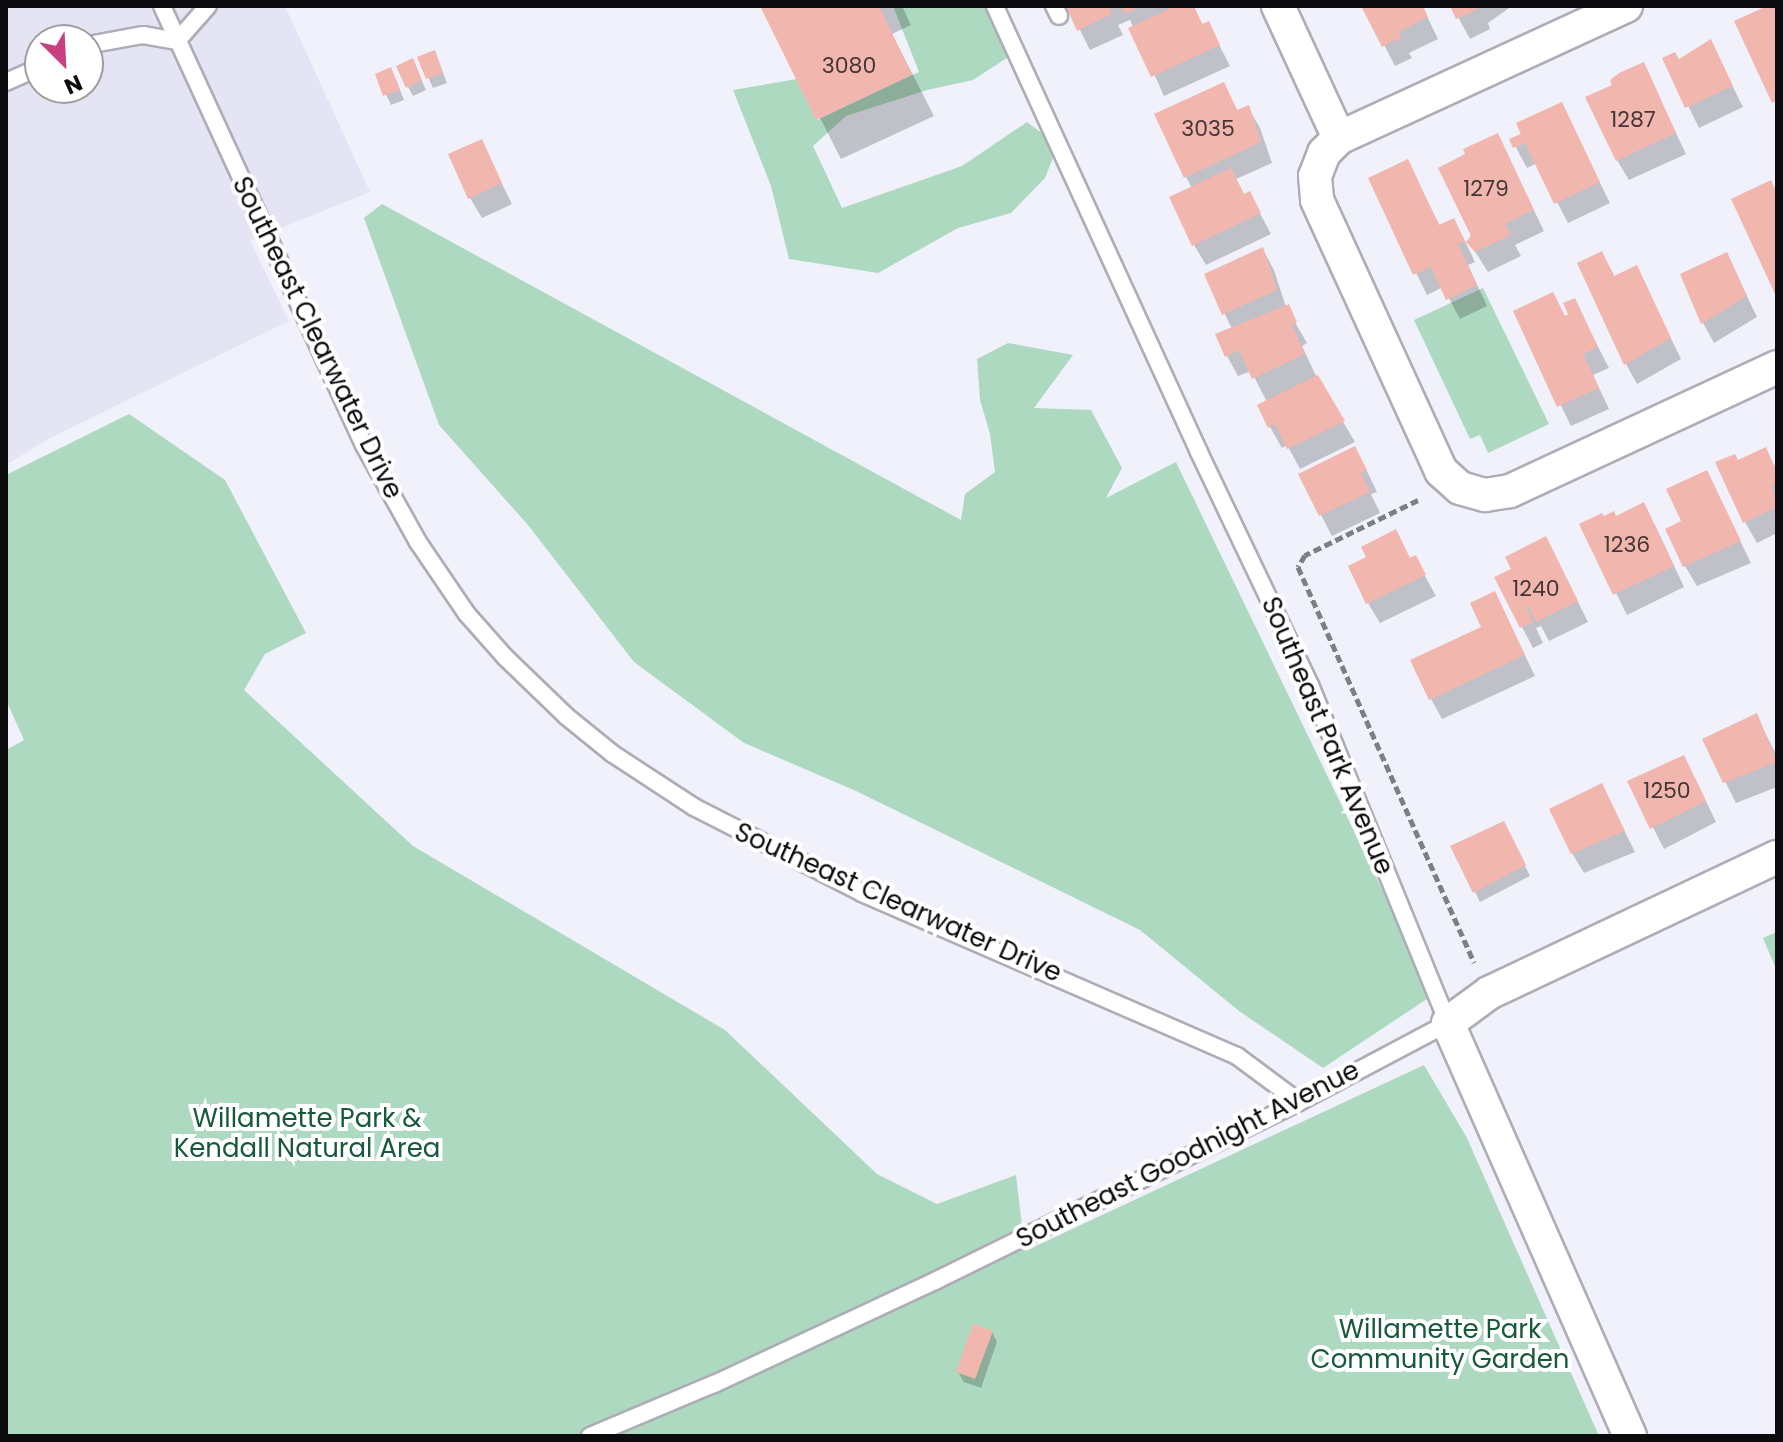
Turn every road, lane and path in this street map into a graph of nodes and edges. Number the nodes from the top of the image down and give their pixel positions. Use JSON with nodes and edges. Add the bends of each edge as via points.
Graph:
{"nodes":[{"id":1,"x":162,"y":6,"type":"edge"},
{"id":2,"x":208,"y":6,"type":"edge"},
{"id":3,"x":995,"y":6,"type":"edge"},
{"id":4,"x":1278,"y":6,"type":"edge"},
{"id":5,"x":1626,"y":6,"type":"edge"},
{"id":6,"x":177,"y":41,"type":"junction"},
{"id":7,"x":104,"y":42,"type":"edge"},
{"id":8,"x":1339,"y":138,"type":"junction"},
{"id":9,"x":1777,"y":367,"type":"edge"},
{"id":10,"x":1418,"y":500,"type":"dead end"},
{"id":11,"x":1777,"y":857,"type":"edge"},
{"id":12,"x":1489,"y":993,"type":"junction"},
{"id":13,"x":1448,"y":1023,"type":"junction"},
{"id":14,"x":1299,"y":1102,"type":"junction"},
{"id":15,"x":590,"y":1436,"type":"edge"},
{"id":16,"x":1630,"y":1436,"type":"edge"}],
"edges":[{"from":1,"to":6,"type":"lane","name":"Southeast Clearwater Drive"},
{"from":2,"to":6,"type":"lane"},
{"from":3,"to":13,"type":"lane","name":"Southeast Park Avenue","via":[[1310,685]]},
{"from":4,"to":8,"type":"street"},
{"from":5,"to":8,"type":"street"},
{"from":6,"to":7,"type":"lane","via":[[143,35]]},
{"from":6,"to":14,"type":"lane","name":"Southeast Clearwater Drive","via":[[339,396],[418,542],[476,625],[566,716],[659,784],[757,843],[1237,1056]]},
{"from":8,"to":9,"type":"street","via":[[1324,153],[1315,176],[1317,200],[1441,471],[1460,488],[1485,495],[1510,491]]},
{"from":10,"to":12,"type":"path","via":[[1305,555],[1298,567]]},
{"from":11,"to":12,"type":"street","name":"Southeast Goodnight Avenue"},
{"from":12,"to":13,"type":"street","name":"Southeast Goodnight Avenue"},
{"from":13,"to":14,"type":"lane","name":"Southeast Goodnight Avenue"},
{"from":13,"to":16,"type":"street"},
{"from":14,"to":15,"type":"lane","name":"Southeast Goodnight Avenue","via":[[935,1281]]}]}
